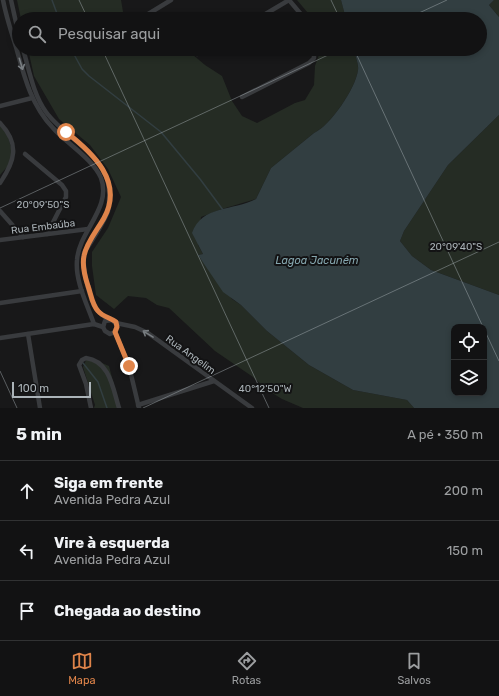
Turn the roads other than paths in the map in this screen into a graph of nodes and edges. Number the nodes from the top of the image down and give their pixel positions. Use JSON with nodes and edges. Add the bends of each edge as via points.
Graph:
{"nodes":[{"id":1,"x":3,"y":0,"type":"edge"},
{"id":2,"x":11,"y":0,"type":"edge"},
{"id":3,"x":171,"y":0,"type":"edge"},
{"id":4,"x":289,"y":0,"type":"edge"},
{"id":5,"x":14,"y":12,"type":"edge"},
{"id":6,"x":151,"y":12,"type":"edge"},
{"id":7,"x":268,"y":12,"type":"edge"},
{"id":8,"x":299,"y":12,"type":"edge"},
{"id":9,"x":12,"y":30,"type":"edge"},
{"id":10,"x":20,"y":56,"type":"edge"},
{"id":11,"x":25,"y":56,"type":"edge"},
{"id":12,"x":314,"y":56,"type":"edge"},
{"id":13,"x":242,"y":97,"type":"dead end"},
{"id":14,"x":32,"y":98,"type":"junction"},
{"id":15,"x":0,"y":106,"type":"edge"},
{"id":16,"x":0,"y":123,"type":"edge"},
{"id":17,"x":25,"y":154,"type":"dead end"},
{"id":18,"x":0,"y":183,"type":"edge"},
{"id":19,"x":0,"y":211,"type":"edge"},
{"id":20,"x":88,"y":229,"type":"junction"},
{"id":21,"x":46,"y":234,"type":"junction"},
{"id":22,"x":23,"y":237,"type":"junction"},
{"id":23,"x":0,"y":240,"type":"edge"},
{"id":24,"x":82,"y":291,"type":"junction"},
{"id":25,"x":0,"y":303,"type":"edge"},
{"id":26,"x":110,"y":320,"type":"junction"},
{"id":27,"x":116,"y":322,"type":"junction"},
{"id":28,"x":94,"y":324,"type":"junction"},
{"id":29,"x":103,"y":326,"type":"junction"},
{"id":30,"x":115,"y":332,"type":"junction"},
{"id":31,"x":28,"y":334,"type":"junction"},
{"id":32,"x":0,"y":338,"type":"edge"},
{"id":33,"x":214,"y":381,"type":"junction"},
{"id":34,"x":138,"y":406,"type":"edge"},
{"id":35,"x":40,"y":408,"type":"edge"},
{"id":36,"x":92,"y":408,"type":"edge"},
{"id":37,"x":119,"y":408,"type":"edge"},
{"id":38,"x":252,"y":408,"type":"edge"}],
"edges":[{"from":1,"to":9,"type":"street","one_way":true},
{"from":2,"to":5,"type":"street"},
{"from":3,"to":6,"type":"street"},
{"from":4,"to":7,"type":"street"},
{"from":4,"to":8,"type":"street"},
{"from":10,"to":14,"type":"street","one_way":true},
{"from":11,"to":26,"type":"street","via":[[33,86],[44,110],[99,163],[108,178],[108,210],[83,258],[86,279],[95,307]]},
{"from":12,"to":13,"type":"street","via":[[309,63]]},
{"from":14,"to":15,"type":"street"},
{"from":14,"to":20,"type":"street","via":[[52,128],[91,164],[101,179],[103,195],[100,207]]},
{"from":16,"to":18,"type":"street","via":[[7,130],[13,162]]},
{"from":17,"to":21,"type":"street","via":[[66,191],[66,197]]},
{"from":19,"to":22,"type":"street"},
{"from":20,"to":21,"type":"street","name":"Rua Embaúba"},
{"from":20,"to":24,"type":"street","via":[[77,259]]},
{"from":21,"to":22,"type":"street","name":"Rua Embaúba"},
{"from":22,"to":23,"type":"street","name":"Rua Embaúba"},
{"from":24,"to":25,"type":"street"},
{"from":24,"to":28,"type":"street"},
{"from":26,"to":27,"type":"street"},
{"from":26,"to":29,"type":"street","via":[[105,321]]},
{"from":27,"to":30,"type":"street"},
{"from":33,"to":27,"type":"street","name":"Rua Angelim","one_way":true,"via":[[148,333]]},
{"from":28,"to":29,"type":"street"},
{"from":28,"to":31,"type":"street"},
{"from":29,"to":30,"type":"street","via":[[108,333]]},
{"from":30,"to":34,"type":"street","via":[[129,366]]},
{"from":31,"to":32,"type":"street"},
{"from":31,"to":35,"type":"street"},
{"from":33,"to":34,"type":"street"},
{"from":33,"to":38,"type":"street","name":"Rua Angelim"},
{"from":36,"to":37,"type":"street","via":[[79,365],[86,358],[102,364],[107,371]]}]}
